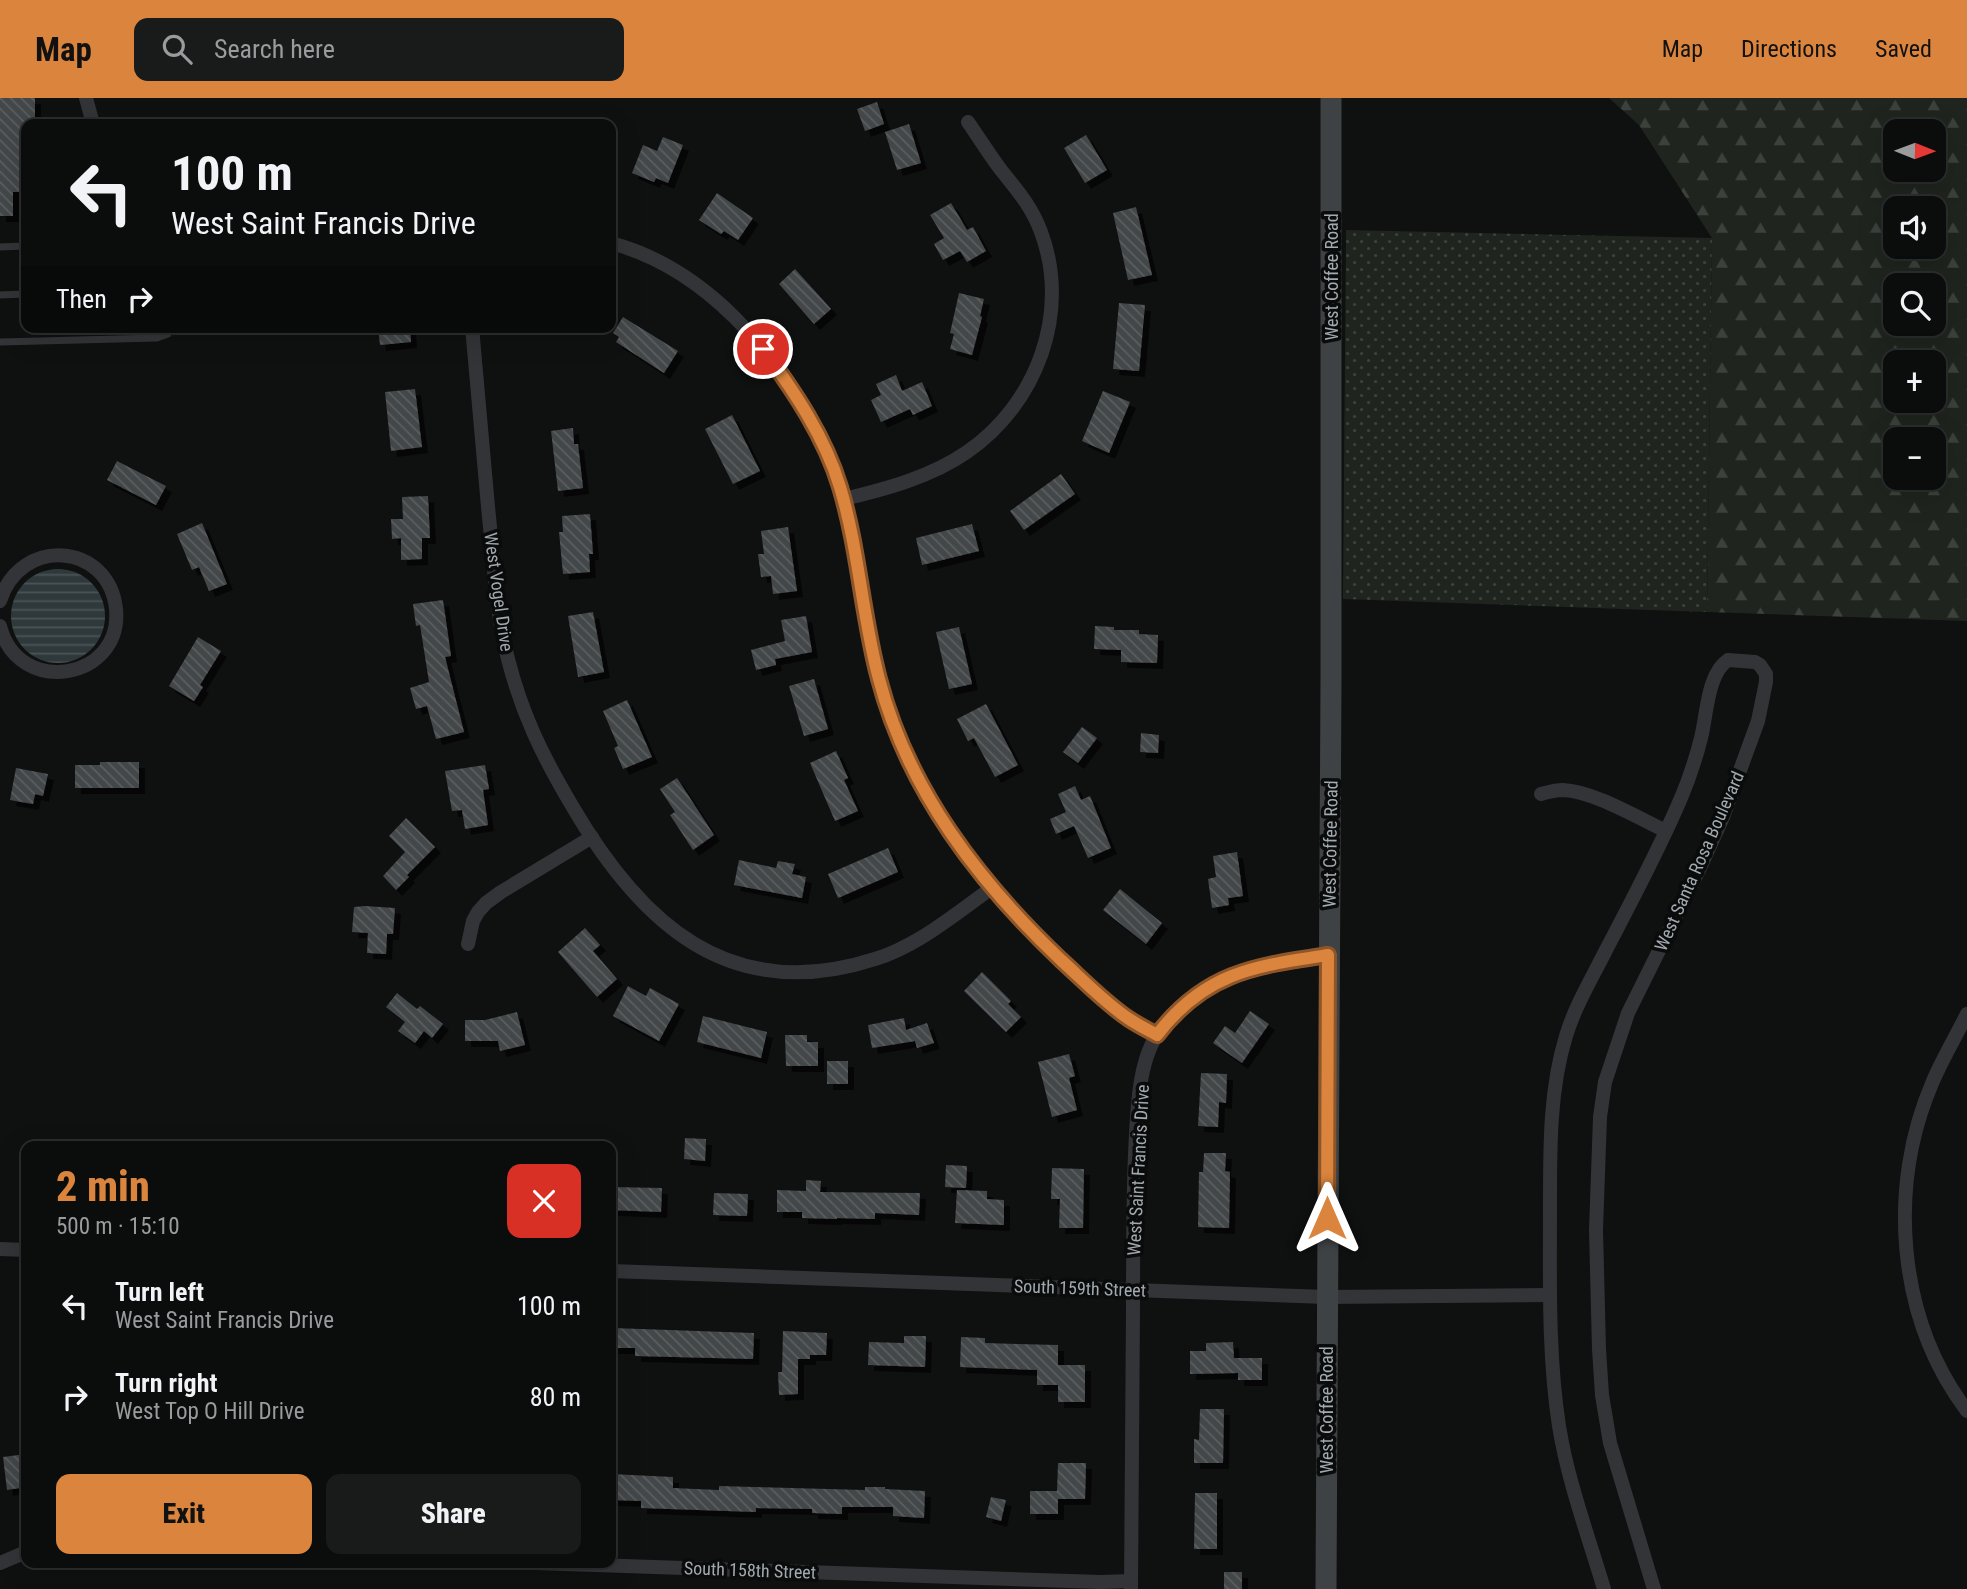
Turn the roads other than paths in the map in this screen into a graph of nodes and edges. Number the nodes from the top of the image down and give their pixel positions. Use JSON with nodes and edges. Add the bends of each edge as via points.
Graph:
{"nodes":[{"id":1,"x":86,"y":98,"type":"edge"},
{"id":2,"x":1332,"y":98,"type":"edge"},
{"id":3,"x":92,"y":119,"type":"edge"},
{"id":4,"x":968,"y":122,"type":"dead end"},
{"id":5,"x":616,"y":245,"type":"edge"},
{"id":6,"x":21,"y":246,"type":"edge"},
{"id":7,"x":0,"y":247,"type":"edge"},
{"id":8,"x":21,"y":294,"type":"edge"},
{"id":9,"x":0,"y":295,"type":"edge"},
{"id":10,"x":168,"y":333,"type":"edge"},
{"id":11,"x":473,"y":333,"type":"edge"},
{"id":12,"x":0,"y":342,"type":"edge"},
{"id":13,"x":844,"y":499,"type":"junction"},
{"id":14,"x":0,"y":601,"type":"edge"},
{"id":15,"x":1,"y":632,"type":"edge"},
{"id":16,"x":1541,"y":794,"type":"dead end"},
{"id":17,"x":1666,"y":831,"type":"junction"},
{"id":18,"x":592,"y":837,"type":"junction"},
{"id":19,"x":992,"y":888,"type":"junction"},
{"id":20,"x":468,"y":944,"type":"dead end"},
{"id":21,"x":1328,"y":955,"type":"junction"},
{"id":22,"x":1967,"y":1014,"type":"edge"},
{"id":23,"x":1157,"y":1035,"type":"junction"},
{"id":24,"x":0,"y":1249,"type":"edge"},
{"id":25,"x":21,"y":1250,"type":"edge"},
{"id":26,"x":616,"y":1272,"type":"edge"},
{"id":27,"x":1133,"y":1289,"type":"junction"},
{"id":28,"x":1550,"y":1295,"type":"junction"},
{"id":29,"x":1326,"y":1297,"type":"junction"},
{"id":30,"x":1967,"y":1411,"type":"edge"},
{"id":31,"x":21,"y":1554,"type":"edge"},
{"id":32,"x":0,"y":1563,"type":"edge"},
{"id":33,"x":616,"y":1566,"type":"edge"},
{"id":34,"x":1131,"y":1585,"type":"edge"},
{"id":35,"x":1326,"y":1589,"type":"edge"},
{"id":36,"x":1604,"y":1589,"type":"edge"},
{"id":37,"x":1654,"y":1589,"type":"edge"}],
"edges":[{"from":1,"to":3,"type":"street"},
{"from":2,"to":21,"type":"street","name":"West Coffee Road"},
{"from":4,"to":13,"type":"street","via":[[1025,198],[1041,230],[1052,286],[1049,334],[1021,396],[968,452],[916,478]]},
{"from":5,"to":13,"type":"street","via":[[680,274],[751,334],[808,415]]},
{"from":6,"to":7,"type":"lane"},
{"from":8,"to":9,"type":"lane"},
{"from":10,"to":12,"type":"lane","via":[[157,338]]},
{"from":11,"to":18,"type":"street","name":"West Vogel Drive","via":[[507,656],[544,758]]},
{"from":13,"to":19,"type":"street","via":[[870,644],[890,719],[928,798]]},
{"from":14,"to":15,"type":"street","via":[[11,577],[23,566],[51,555],[67,556],[95,568],[113,594],[116,609],[116,623],[105,649],[84,667],[71,671],[50,672],[30,666],[9,648]]},
{"from":16,"to":17,"type":"street","via":[[1575,791]]},
{"from":17,"to":28,"type":"street","name":"West Santa Rosa Boulevard","via":[[1566,1035],[1552,1113]]},
{"from":17,"to":37,"type":"street","name":"West Santa Rosa Boulevard","via":[[1695,758],[1717,672],[1728,660],[1755,662],[1766,674],[1758,721],[1718,828],[1628,1013],[1605,1082],[1600,1117],[1596,1230],[1602,1395],[1610,1443]]},
{"from":18,"to":19,"type":"street","name":"West Vogel Drive","via":[[618,875],[671,929],[709,952],[769,971],[811,972],[878,958],[929,932]]},
{"from":18,"to":20,"type":"street","via":[[486,903],[473,921]]},
{"from":19,"to":23,"type":"street","via":[[1082,979],[1128,1018]]},
{"from":21,"to":23,"type":"street","name":"West Saint Francis Drive","via":[[1272,963],[1230,976],[1188,1000]]},
{"from":21,"to":29,"type":"street","name":"West Coffee Road"},
{"from":22,"to":30,"type":"street","via":[[1922,1115],[1911,1157],[1905,1230],[1909,1277],[1922,1325],[1945,1378]]},
{"from":23,"to":27,"type":"street","name":"West Saint Francis Drive","via":[[1142,1074],[1137,1122]]},
{"from":24,"to":25,"type":"street"},
{"from":26,"to":27,"type":"street","name":"South 159th Street"},
{"from":27,"to":29,"type":"street","name":"South 159th Street"},
{"from":27,"to":34,"type":"street","name":"West Saint Francis Drive"},
{"from":28,"to":29,"type":"street","name":"South 159th Street"},
{"from":28,"to":36,"type":"street","name":"West Santa Rosa Boulevard","via":[[1559,1426]]},
{"from":29,"to":35,"type":"street","name":"West Coffee Road"},
{"from":31,"to":32,"type":"street"},
{"from":33,"to":34,"type":"street","name":"South 158th Street"}]}
